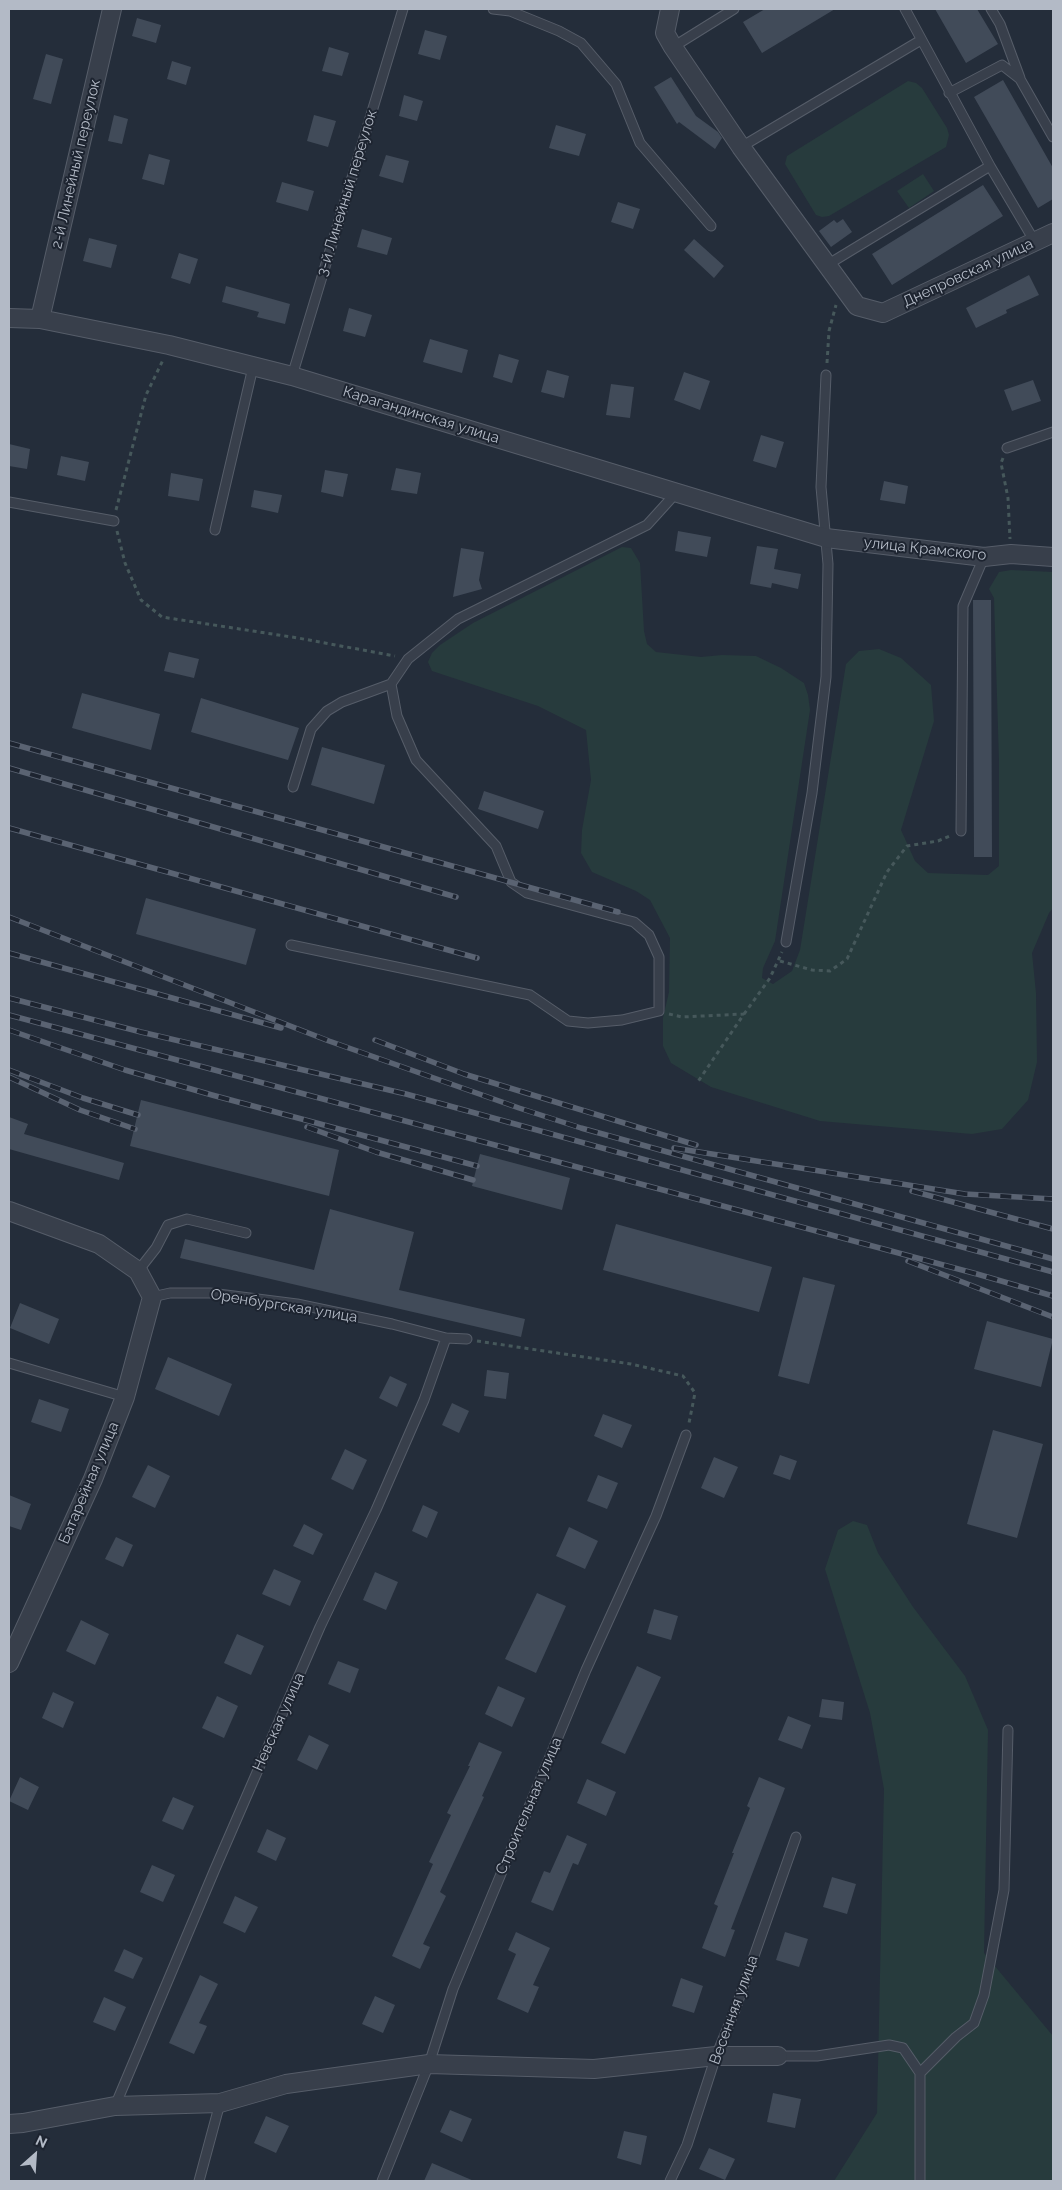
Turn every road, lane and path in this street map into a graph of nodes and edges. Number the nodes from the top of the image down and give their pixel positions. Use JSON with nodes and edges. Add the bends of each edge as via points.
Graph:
{"nodes":[{"id":1,"x":112,"y":9,"type":"edge"},
{"id":2,"x":403,"y":9,"type":"edge"},
{"id":3,"x":493,"y":9,"type":"edge"},
{"id":4,"x":670,"y":9,"type":"edge"},
{"id":5,"x":734,"y":9,"type":"edge"},
{"id":6,"x":904,"y":9,"type":"edge"},
{"id":7,"x":991,"y":9,"type":"edge"},
{"id":8,"x":921,"y":40,"type":"junction"},
{"id":9,"x":673,"y":47,"type":"junction"},
{"id":10,"x":1020,"y":78,"type":"junction"},
{"id":11,"x":949,"y":93,"type":"junction"},
{"id":12,"x":1053,"y":137,"type":"edge"},
{"id":13,"x":741,"y":147,"type":"junction"},
{"id":14,"x":990,"y":166,"type":"junction"},
{"id":15,"x":712,"y":226,"type":"dead end"},
{"id":16,"x":1053,"y":233,"type":"edge"},
{"id":17,"x":1035,"y":242,"type":"junction"},
{"id":18,"x":827,"y":266,"type":"junction"},
{"id":19,"x":841,"y":286,"type":"junction"},
{"id":20,"x":9,"y":318,"type":"edge"},
{"id":21,"x":40,"y":319,"type":"junction"},
{"id":22,"x":169,"y":345,"type":"junction"},
{"id":23,"x":253,"y":367,"type":"junction"},
{"id":24,"x":826,"y":375,"type":"joint"},
{"id":25,"x":292,"y":376,"type":"junction"},
{"id":26,"x":1053,"y":432,"type":"edge"},
{"id":27,"x":1007,"y":448,"type":"joint"},
{"id":28,"x":676,"y":493,"type":"junction"},
{"id":29,"x":9,"y":502,"type":"edge"},
{"id":30,"x":114,"y":521,"type":"junction"},
{"id":31,"x":215,"y":530,"type":"dead end"},
{"id":32,"x":826,"y":538,"type":"junction"},
{"id":33,"x":1011,"y":554,"type":"junction"},
{"id":34,"x":984,"y":557,"type":"junction"},
{"id":35,"x":1053,"y":557,"type":"edge"},
{"id":36,"x":408,"y":658,"type":"junction"},
{"id":37,"x":392,"y":684,"type":"junction"},
{"id":38,"x":293,"y":787,"type":"dead end"},
{"id":39,"x":961,"y":831,"type":"joint"},
{"id":40,"x":786,"y":942,"type":"joint"},
{"id":41,"x":291,"y":945,"type":"dead end"},
{"id":42,"x":780,"y":961,"type":"junction"},
{"id":43,"x":659,"y":1011,"type":"junction"},
{"id":44,"x":744,"y":1014,"type":"junction"},
{"id":45,"x":698,"y":1083,"type":"dead end"},
{"id":46,"x":9,"y":1211,"type":"edge"},
{"id":47,"x":246,"y":1233,"type":"dead end"},
{"id":48,"x":138,"y":1271,"type":"junction"},
{"id":49,"x":152,"y":1296,"type":"junction"},
{"id":50,"x":446,"y":1338,"type":"junction"},
{"id":51,"x":467,"y":1340,"type":"joint"},
{"id":52,"x":9,"y":1363,"type":"edge"},
{"id":53,"x":125,"y":1397,"type":"junction"},
{"id":54,"x":686,"y":1435,"type":"joint"},
{"id":55,"x":9,"y":1663,"type":"edge"},
{"id":56,"x":1008,"y":1730,"type":"dead end"},
{"id":57,"x":796,"y":1837,"type":"dead end"},
{"id":58,"x":716,"y":2056,"type":"junction"},
{"id":59,"x":778,"y":2056,"type":"joint"},
{"id":60,"x":429,"y":2064,"type":"junction"},
{"id":61,"x":920,"y":2073,"type":"junction"},
{"id":62,"x":220,"y":2103,"type":"junction"},
{"id":63,"x":115,"y":2106,"type":"junction"},
{"id":64,"x":9,"y":2124,"type":"edge"},
{"id":65,"x":199,"y":2181,"type":"edge"},
{"id":66,"x":382,"y":2181,"type":"edge"},
{"id":67,"x":670,"y":2181,"type":"edge"},
{"id":68,"x":920,"y":2181,"type":"edge"}],
"edges":[{"from":1,"to":21,"type":"street","name":"2-й Линейный переулок"},
{"from":2,"to":25,"type":"lane","name":"3-й Линейный переулок"},
{"from":3,"to":15,"type":"lane","via":[[510,11],[581,43],[616,84],[640,143]]},
{"from":4,"to":9,"type":"street","via":[[665,33]]},
{"from":5,"to":9,"type":"lane"},
{"from":6,"to":8,"type":"lane"},
{"from":7,"to":10,"type":"lane"},
{"from":8,"to":11,"type":"lane"},
{"from":8,"to":13,"type":"lane"},
{"from":9,"to":13,"type":"street"},
{"from":10,"to":11,"type":"lane","via":[[1002,65]]},
{"from":10,"to":12,"type":"lane"},
{"from":11,"to":14,"type":"lane"},
{"from":13,"to":18,"type":"street"},
{"from":14,"to":17,"type":"lane"},
{"from":14,"to":18,"type":"lane"},
{"from":16,"to":17,"type":"street","name":"Днепровская улица"},
{"from":17,"to":19,"type":"street","name":"Днепровская улица","via":[[882,314],[856,306]]},
{"from":18,"to":19,"type":"street"},
{"from":19,"to":24,"type":"path","via":[[829,331]]},
{"from":20,"to":21,"type":"street","name":"Карагандинская улица"},
{"from":21,"to":22,"type":"street","name":"Карагандинская улица"},
{"from":22,"to":23,"type":"street","name":"Карагандинская улица"},
{"from":22,"to":30,"type":"path","via":[[146,395]]},
{"from":23,"to":25,"type":"street","name":"Карагандинская улица"},
{"from":23,"to":31,"type":"lane"},
{"from":24,"to":32,"type":"lane","via":[[821,486]]},
{"from":25,"to":28,"type":"street","name":"Карагандинская улица"},
{"from":26,"to":27,"type":"lane"},
{"from":27,"to":33,"type":"path","via":[[1001,463],[1008,498]]},
{"from":28,"to":32,"type":"street","name":"Карагандинская улица"},
{"from":28,"to":36,"type":"lane","via":[[647,525],[458,619]]},
{"from":29,"to":30,"type":"lane"},
{"from":30,"to":36,"type":"path","via":[[125,563],[141,600],[162,617]]},
{"from":32,"to":34,"type":"street","name":"улица Крамского"},
{"from":32,"to":40,"type":"lane","via":[[826,677],[812,793]]},
{"from":33,"to":34,"type":"street","name":"улица Крамского"},
{"from":33,"to":35,"type":"street","name":"улица Крамского"},
{"from":34,"to":39,"type":"lane","via":[[963,606]]},
{"from":36,"to":37,"type":"lane"},
{"from":37,"to":38,"type":"lane","via":[[342,702],[327,711],[310,729]]},
{"from":37,"to":43,"type":"lane","via":[[397,716],[416,760],[496,846],[511,882],[527,893],[634,922],[649,935],[659,957]]},
{"from":39,"to":42,"type":"path","via":[[938,841],[907,846],[887,872],[847,959],[830,971],[812,970]]},
{"from":40,"to":42,"type":"path"},
{"from":41,"to":43,"type":"lane","via":[[530,995],[568,1021],[622,1020]]},
{"from":42,"to":44,"type":"path"},
{"from":43,"to":44,"type":"path","via":[[682,1017]]},
{"from":44,"to":45,"type":"path"},
{"from":46,"to":48,"type":"street","via":[[99,1244]]},
{"from":47,"to":48,"type":"lane","via":[[187,1220],[168,1225],[156,1248]]},
{"from":48,"to":49,"type":"street"},
{"from":49,"to":50,"type":"lane","name":"Оренбургская улица","via":[[210,1293],[297,1304]]},
{"from":49,"to":53,"type":"street","name":"Батарейная улица"},
{"from":50,"to":51,"type":"lane","name":"Оренбургская улица"},
{"from":50,"to":63,"type":"lane","name":"Невская улица","via":[[424,1400],[320,1627]]},
{"from":51,"to":54,"type":"path","via":[[631,1364],[683,1376],[695,1393]]},
{"from":52,"to":53,"type":"lane"},
{"from":53,"to":55,"type":"street","name":"Батарейная улица","via":[[93,1479]]},
{"from":54,"to":60,"type":"lane","name":"Строительная улица","via":[[656,1516],[586,1670],[453,1989]]},
{"from":56,"to":61,"type":"lane","via":[[1004,1890],[984,1995],[974,2023]]},
{"from":57,"to":58,"type":"lane","name":"Весенняя улица"},
{"from":58,"to":59,"type":"street"},
{"from":58,"to":60,"type":"street","via":[[594,2069]]},
{"from":58,"to":67,"type":"lane","name":"Весенняя улица","via":[[687,2144]]},
{"from":59,"to":61,"type":"lane","via":[[817,2056],[889,2045],[903,2048]]},
{"from":60,"to":62,"type":"street","via":[[286,2084]]},
{"from":60,"to":66,"type":"lane","name":"Строительная улица"},
{"from":61,"to":68,"type":"lane"},
{"from":62,"to":63,"type":"street"},
{"from":62,"to":65,"type":"lane"},
{"from":63,"to":64,"type":"street"}]}
